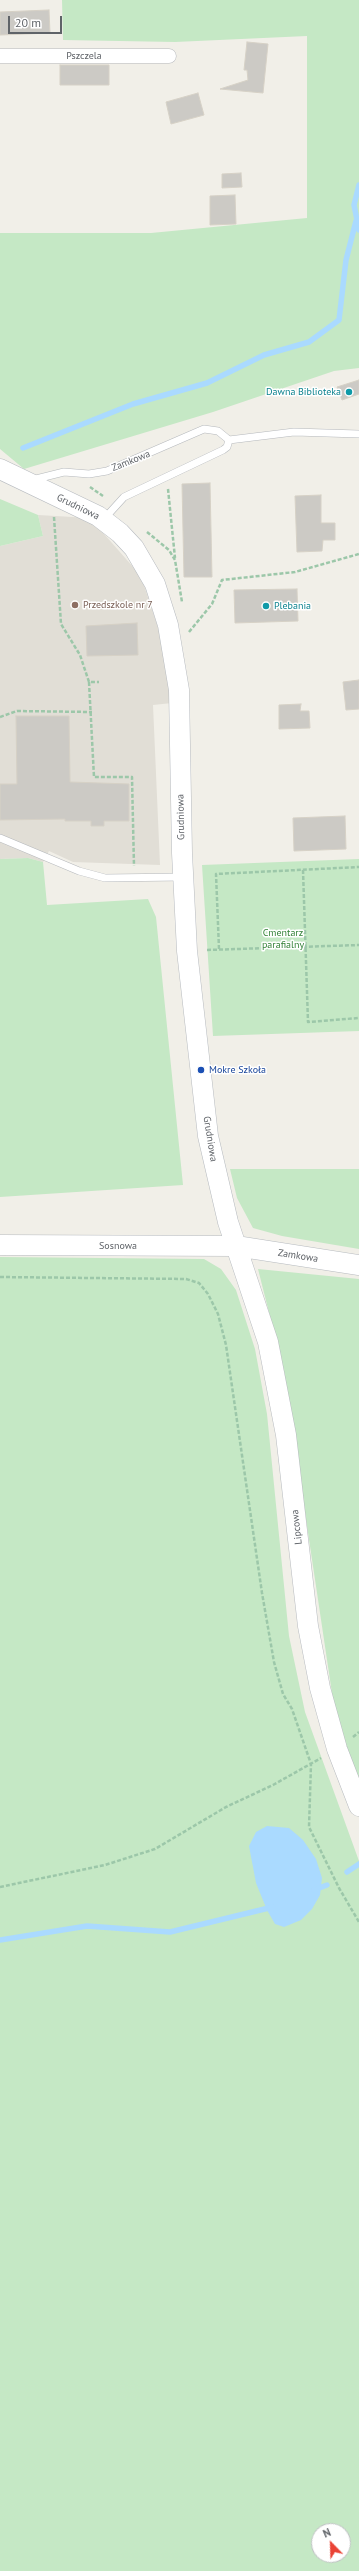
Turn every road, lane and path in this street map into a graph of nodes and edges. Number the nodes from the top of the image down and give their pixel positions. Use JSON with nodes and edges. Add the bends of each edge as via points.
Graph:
{"nodes":[{"id":1,"x":0,"y":56,"type":"edge"},
{"id":2,"x":169,"y":56,"type":"dead end"},
{"id":3,"x":359,"y":434,"type":"edge"},
{"id":4,"x":229,"y":440,"type":"junction"},
{"id":5,"x":0,"y":469,"type":"edge"},
{"id":6,"x":169,"y":475,"type":"junction"},
{"id":7,"x":27,"y":483,"type":"junction"},
{"id":8,"x":54,"y":509,"type":"dead end"},
{"id":9,"x":103,"y":520,"type":"junction"},
{"id":10,"x":359,"y":554,"type":"edge"},
{"id":11,"x":176,"y":560,"type":"dead end"},
{"id":12,"x":187,"y":634,"type":"dead end"},
{"id":13,"x":89,"y":682,"type":"junction"},
{"id":14,"x":99,"y":682,"type":"dead end"},
{"id":15,"x":92,"y":712,"type":"junction"},
{"id":16,"x":0,"y":717,"type":"edge"},
{"id":17,"x":0,"y":838,"type":"edge"},
{"id":18,"x":359,"y":867,"type":"edge"},
{"id":19,"x":304,"y":870,"type":"junction"},
{"id":20,"x":183,"y":877,"type":"junction"},
{"id":21,"x":135,"y":878,"type":"junction"},
{"id":22,"x":359,"y":945,"type":"edge"},
{"id":23,"x":306,"y":946,"type":"junction"},
{"id":24,"x":219,"y":949,"type":"junction"},
{"id":25,"x":207,"y":950,"type":"dead end"},
{"id":26,"x":359,"y":1018,"type":"edge"},
{"id":27,"x":0,"y":1245,"type":"edge"},
{"id":28,"x":236,"y":1246,"type":"junction"},
{"id":29,"x":359,"y":1265,"type":"edge"},
{"id":30,"x":0,"y":1277,"type":"edge"},
{"id":31,"x":337,"y":1749,"type":"junction"},
{"id":32,"x":311,"y":1764,"type":"junction"},
{"id":33,"x":359,"y":1806,"type":"edge"},
{"id":34,"x":0,"y":1887,"type":"edge"},
{"id":35,"x":359,"y":1922,"type":"edge"}],
"edges":[{"from":1,"to":2,"type":"street","name":"Pszczela"},
{"from":3,"to":4,"type":"lane","via":[[288,432]]},
{"from":4,"to":6,"type":"lane","via":[[223,450]]},
{"from":4,"to":7,"type":"lane","name":"Zamkowa","via":[[218,431],[204,429],[108,471],[89,474],[64,472],[37,477]]},
{"from":5,"to":7,"type":"street","name":"Grudniowa"},
{"from":6,"to":9,"type":"lane","via":[[124,497]]},
{"from":6,"to":11,"type":"path","via":[[167,497]]},
{"from":7,"to":9,"type":"street","name":"Grudniowa"},
{"from":8,"to":13,"type":"path","via":[[60,624],[80,656]]},
{"from":9,"to":20,"type":"street","name":"Grudniowa","via":[[120,533],[146,566],[155,584],[168,625],[180,690]]},
{"from":10,"to":12,"type":"path","via":[[295,572],[222,580],[212,604]]},
{"from":13,"to":14,"type":"path"},
{"from":13,"to":15,"type":"path"},
{"from":15,"to":16,"type":"path","via":[[17,711]]},
{"from":15,"to":21,"type":"path","via":[[94,777],[132,777]]},
{"from":17,"to":21,"type":"lane","via":[[79,871],[105,878]]},
{"from":18,"to":19,"type":"path"},
{"from":19,"to":23,"type":"path"},
{"from":19,"to":24,"type":"path","via":[[216,874]]},
{"from":20,"to":21,"type":"lane"},
{"from":20,"to":28,"type":"street","name":"Grudniowa","via":[[187,951],[208,1136],[219,1192]]},
{"from":22,"to":23,"type":"path"},
{"from":23,"to":24,"type":"path"},
{"from":23,"to":26,"type":"path","via":[[308,1022]]},
{"from":24,"to":25,"type":"path"},
{"from":27,"to":28,"type":"street","name":"Sosnowa"},
{"from":28,"to":29,"type":"street","name":"Zamkowa"},
{"from":28,"to":31,"type":"street","name":"Lipcowa","via":[[268,1342],[286,1435],[308,1626],[320,1688]]},
{"from":30,"to":32,"type":"path","via":[[186,1278],[199,1283],[208,1294],[218,1314],[226,1345],[274,1662]]},
{"from":31,"to":32,"type":"path"},
{"from":31,"to":33,"type":"street","name":"Lipcowa"},
{"from":32,"to":34,"type":"path","via":[[226,1807],[155,1848],[105,1865]]},
{"from":32,"to":35,"type":"path","via":[[309,1827]]}]}
